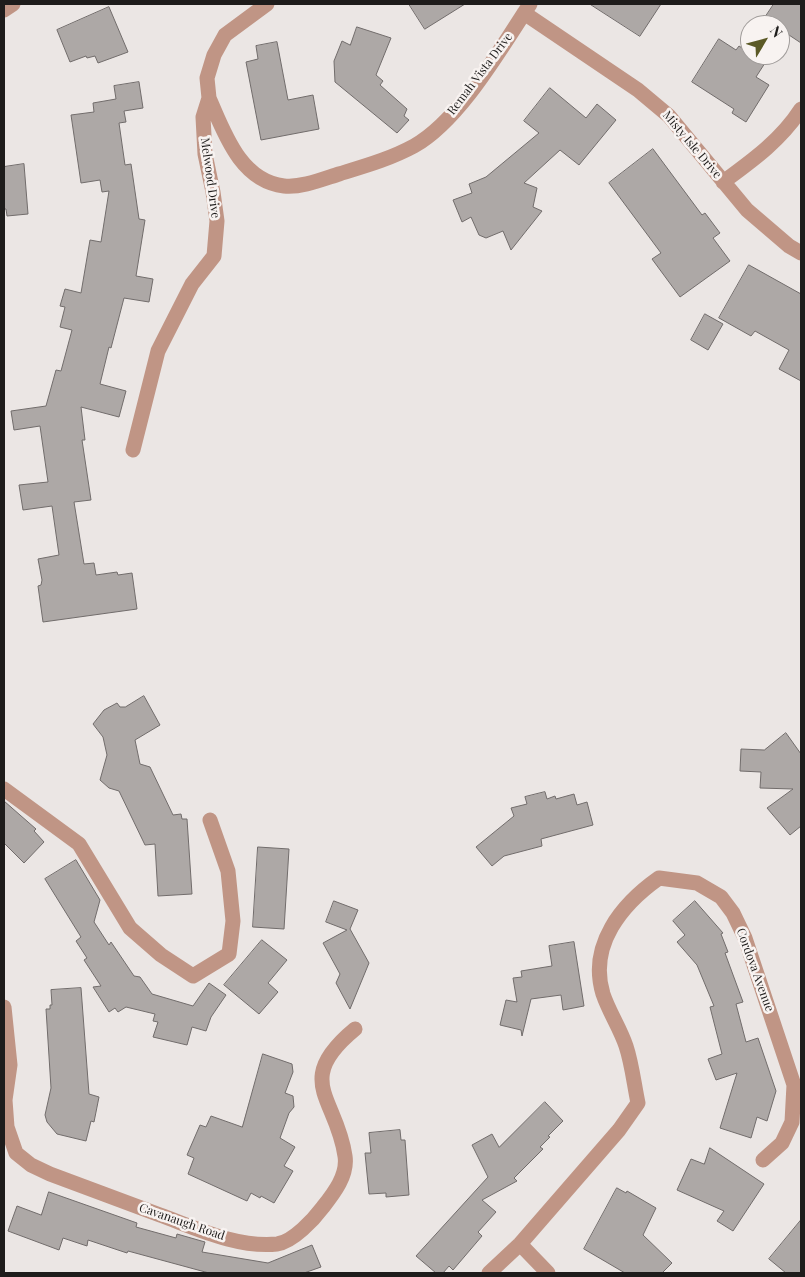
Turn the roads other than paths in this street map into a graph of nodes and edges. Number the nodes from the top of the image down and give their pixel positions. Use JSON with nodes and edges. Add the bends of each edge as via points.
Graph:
{"nodes":[{"id":1,"x":13,"y":4,"type":"edge"},
{"id":2,"x":267,"y":4,"type":"edge"},
{"id":3,"x":527,"y":8,"type":"edge"},
{"id":4,"x":4,"y":10,"type":"edge"},
{"id":5,"x":209,"y":98,"type":"junction"},
{"id":6,"x":801,"y":109,"type":"edge"},
{"id":7,"x":723,"y":182,"type":"junction"},
{"id":8,"x":801,"y":253,"type":"edge"},
{"id":9,"x":132,"y":450,"type":"dead end"},
{"id":10,"x":4,"y":789,"type":"edge"},
{"id":11,"x":210,"y":820,"type":"dead end"},
{"id":12,"x":4,"y":1007,"type":"edge"},
{"id":13,"x":355,"y":1029,"type":"dead end"},
{"id":14,"x":763,"y":1160,"type":"dead end"},
{"id":15,"x":520,"y":1244,"type":"junction"},
{"id":16,"x":489,"y":1273,"type":"edge"},
{"id":17,"x":548,"y":1273,"type":"edge"}],
"edges":[{"from":1,"to":4,"type":"street"},
{"from":2,"to":5,"type":"street","name":"Melwood Drive","via":[[226,35],[214,55],[207,78]]},
{"from":3,"to":5,"type":"street","name":"Remah Vista Drive","via":[[493,61],[439,127],[416,145],[390,158],[316,181],[284,186],[256,176],[237,156]]},
{"from":3,"to":7,"type":"street","name":"Misty Isle Drive","via":[[669,116]]},
{"from":5,"to":9,"type":"street","name":"Melwood Drive","via":[[203,117],[205,154],[217,221],[214,256],[192,284],[158,351]]},
{"from":6,"to":7,"type":"street","via":[[789,127],[761,154]]},
{"from":7,"to":8,"type":"street","name":"Misty Isle Drive","via":[[747,210]]},
{"from":10,"to":11,"type":"street","via":[[79,844],[130,928],[161,955],[193,976],[229,954],[233,921],[228,871]]},
{"from":12,"to":13,"type":"street","name":"Cavanaugh Road","via":[[10,1065],[5,1100],[6,1128],[16,1154],[50,1174],[216,1235],[250,1243],[279,1244],[298,1233],[339,1187],[346,1158],[324,1097],[321,1077],[327,1058]]},
{"from":14,"to":15,"type":"street","name":"Cordova Avenue","via":[[782,1143],[792,1122],[794,1085],[745,938],[733,913],[720,897],[697,883],[658,878],[635,895],[610,928],[599,969],[602,992],[626,1046],[638,1103],[619,1130]]},
{"from":15,"to":16,"type":"street","name":"Cordova Avenue"},
{"from":15,"to":17,"type":"street"}]}
